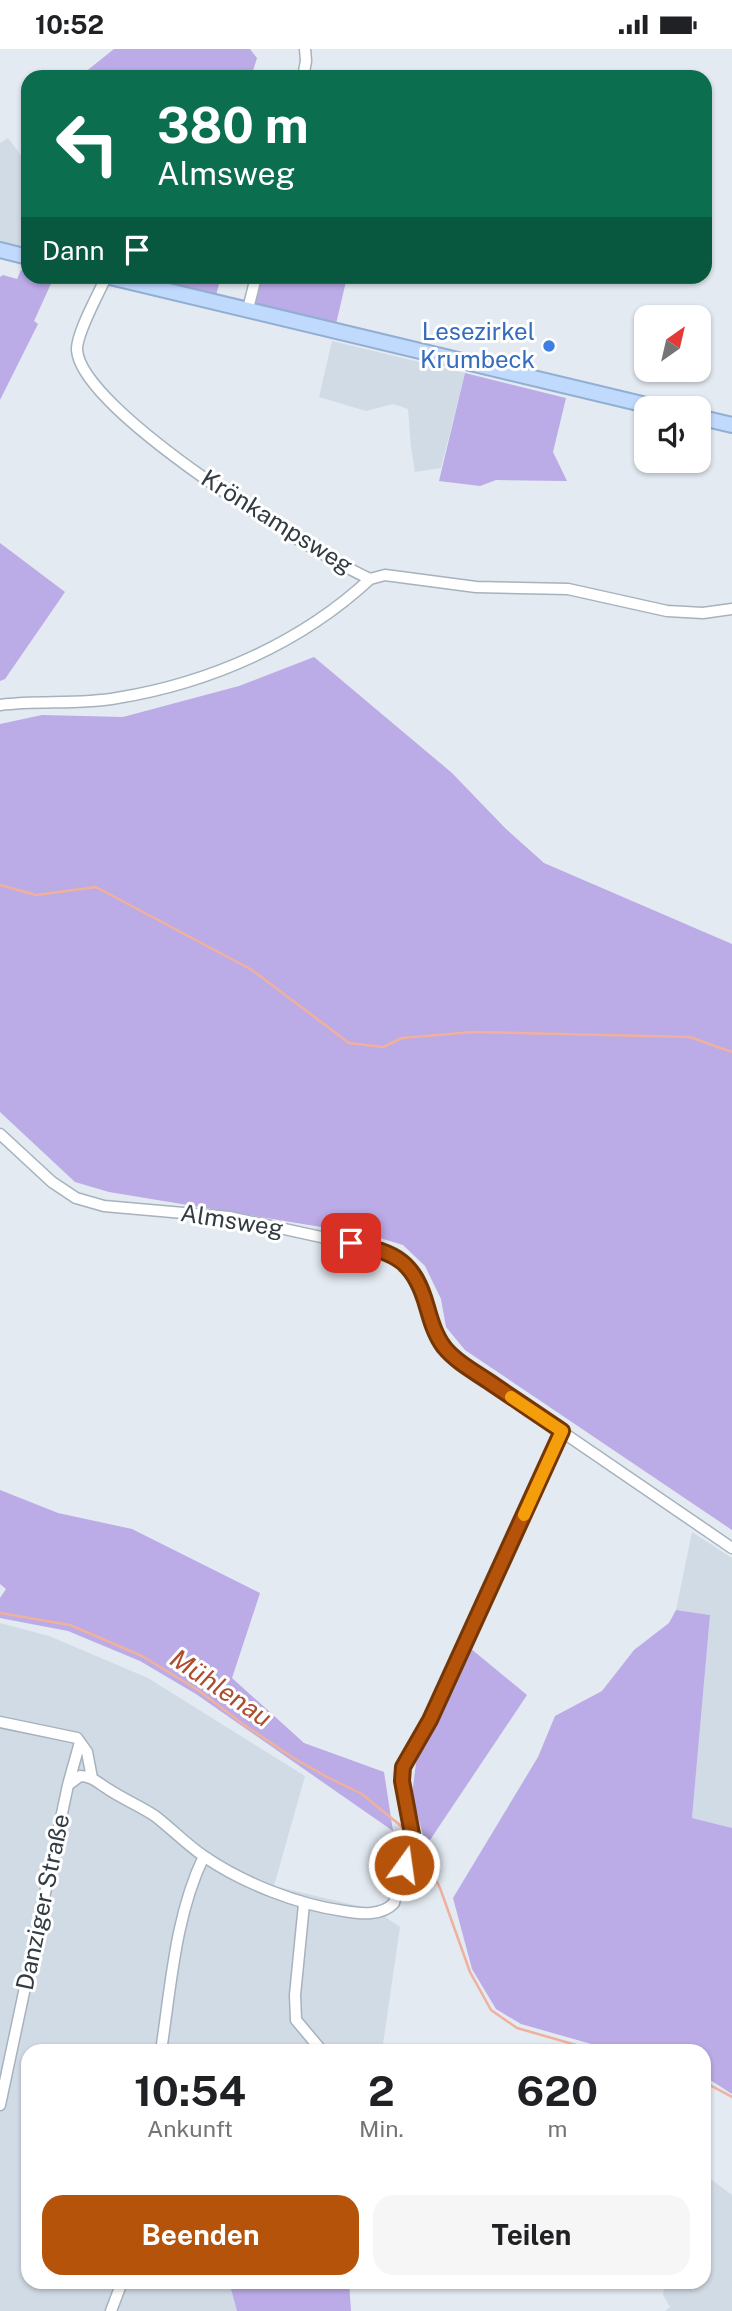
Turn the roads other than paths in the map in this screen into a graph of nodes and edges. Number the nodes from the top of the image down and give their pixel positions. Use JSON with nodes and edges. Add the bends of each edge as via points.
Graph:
{"nodes":[{"id":1,"x":304,"y":49,"type":"edge"},
{"id":2,"x":304,"y":70,"type":"edge"},
{"id":3,"x":0,"y":250,"type":"edge"},
{"id":4,"x":21,"y":255,"type":"edge"},
{"id":5,"x":104,"y":284,"type":"edge"},
{"id":6,"x":139,"y":284,"type":"edge"},
{"id":7,"x":254,"y":284,"type":"edge"},
{"id":8,"x":248,"y":309,"type":"junction"},
{"id":9,"x":634,"y":402,"type":"edge"},
{"id":10,"x":711,"y":420,"type":"edge"},
{"id":11,"x":732,"y":425,"type":"edge"},
{"id":12,"x":370,"y":579,"type":"junction"},
{"id":13,"x":732,"y":609,"type":"edge"},
{"id":14,"x":0,"y":705,"type":"edge"},
{"id":15,"x":0,"y":1134,"type":"edge"},
{"id":16,"x":562,"y":1431,"type":"junction"},
{"id":17,"x":732,"y":1548,"type":"edge"},
{"id":18,"x":0,"y":1722,"type":"edge"},
{"id":19,"x":80,"y":1742,"type":"junction"},
{"id":20,"x":92,"y":1777,"type":"junction"},
{"id":21,"x":68,"y":1785,"type":"junction"},
{"id":22,"x":204,"y":1856,"type":"junction"},
{"id":23,"x":304,"y":1903,"type":"junction"},
{"id":24,"x":162,"y":2044,"type":"edge"},
{"id":25,"x":316,"y":2044,"type":"edge"},
{"id":26,"x":0,"y":2105,"type":"edge"},
{"id":27,"x":119,"y":2289,"type":"edge"},
{"id":28,"x":111,"y":2311,"type":"edge"}],
"edges":[{"from":1,"to":2,"type":"street"},
{"from":3,"to":4,"type":"main road"},
{"from":5,"to":12,"type":"street","name":"Krönkampsweg","via":[[76,348],[80,366],[93,384],[176,457],[321,554]]},
{"from":6,"to":8,"type":"main road"},
{"from":7,"to":8,"type":"street"},
{"from":8,"to":9,"type":"main road"},
{"from":10,"to":11,"type":"main road"},
{"from":12,"to":13,"type":"street","name":"Krönkampsweg","via":[[385,575],[476,587],[568,589],[667,611]]},
{"from":12,"to":14,"type":"street","via":[[314,623],[237,665],[115,699]]},
{"from":15,"to":16,"type":"street","name":"Almsweg","via":[[76,1198],[104,1206],[229,1217],[395,1257],[421,1286],[444,1347]]},
{"from":16,"to":17,"type":"street","name":"Almsweg"},
{"from":16,"to":23,"type":"street","via":[[430,1720],[403,1767],[412,1834],[394,1903],[388,1909],[367,1913]]},
{"from":18,"to":19,"type":"street"},
{"from":19,"to":20,"type":"street"},
{"from":19,"to":21,"type":"street","name":"Danziger Straße"},
{"from":20,"to":21,"type":"street","via":[[80,1776]]},
{"from":20,"to":22,"type":"street","via":[[154,1815]]},
{"from":21,"to":26,"type":"street","name":"Danziger Straße"},
{"from":22,"to":23,"type":"street"},
{"from":22,"to":24,"type":"street","via":[[184,1908]]},
{"from":23,"to":25,"type":"street","via":[[296,2020]]},
{"from":27,"to":28,"type":"street"}]}
